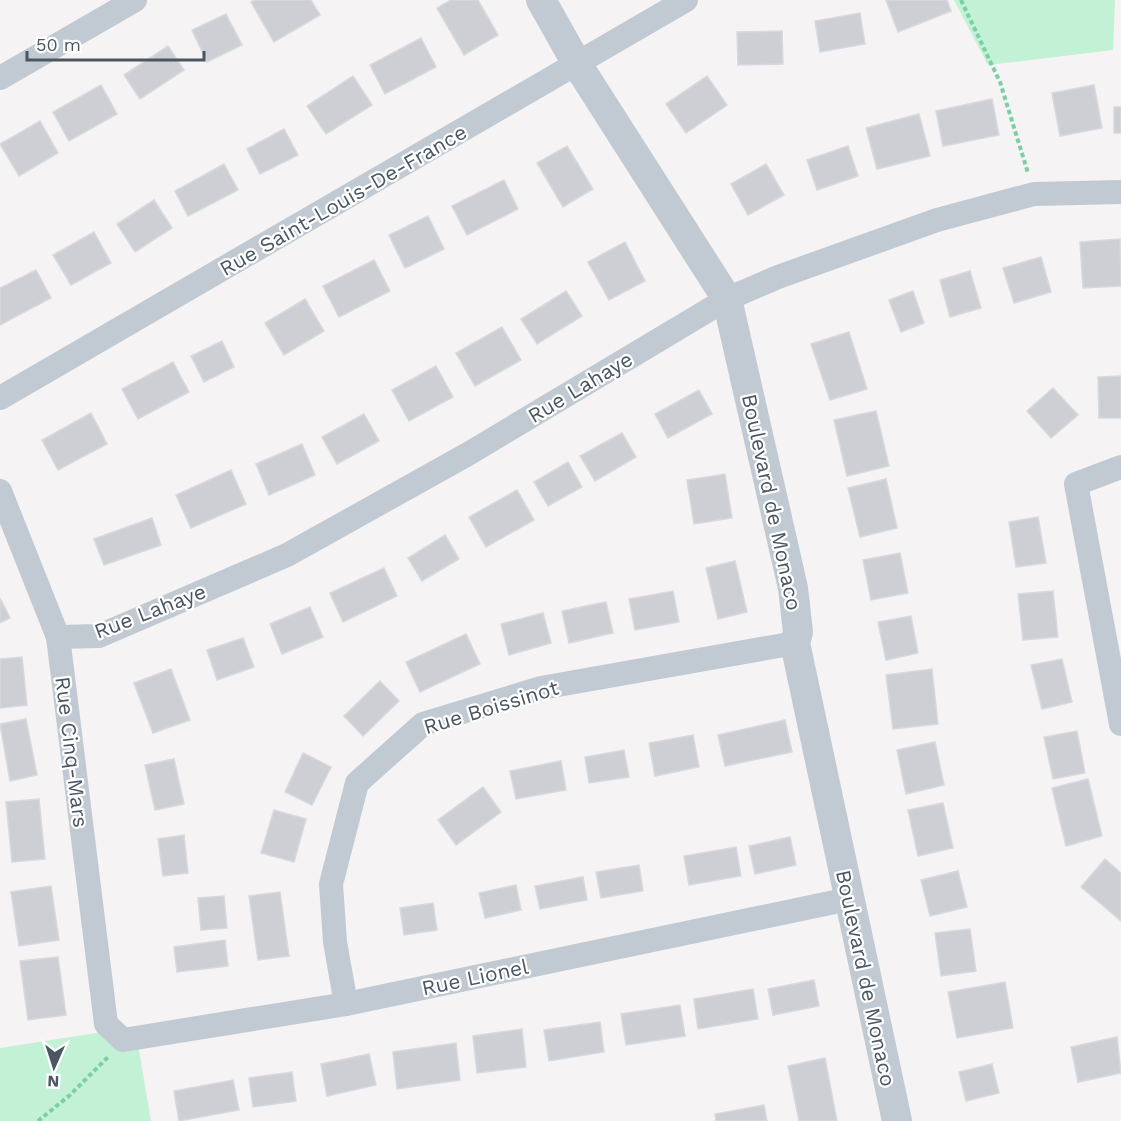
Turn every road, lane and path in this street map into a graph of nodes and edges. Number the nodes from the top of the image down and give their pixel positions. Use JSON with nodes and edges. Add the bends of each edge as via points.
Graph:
{"nodes":[{"id":1,"x":135,"y":0,"type":"edge"},
{"id":2,"x":541,"y":0,"type":"edge"},
{"id":3,"x":686,"y":0,"type":"edge"},
{"id":4,"x":961,"y":0,"type":"edge"},
{"id":5,"x":577,"y":64,"type":"junction"},
{"id":6,"x":0,"y":78,"type":"edge"},
{"id":7,"x":1121,"y":192,"type":"edge"},
{"id":8,"x":1034,"y":194,"type":"junction"},
{"id":9,"x":727,"y":299,"type":"junction"},
{"id":10,"x":0,"y":398,"type":"edge"},
{"id":11,"x":1121,"y":467,"type":"edge"},
{"id":12,"x":0,"y":491,"type":"edge"},
{"id":13,"x":58,"y":637,"type":"junction"},
{"id":14,"x":795,"y":643,"type":"junction"},
{"id":15,"x":1121,"y":724,"type":"edge"},
{"id":16,"x":849,"y":899,"type":"junction"},
{"id":17,"x":346,"y":1004,"type":"junction"},
{"id":18,"x":115,"y":1032,"type":"junction"},
{"id":19,"x":38,"y":1121,"type":"edge"},
{"id":20,"x":897,"y":1121,"type":"edge"}],
"edges":[{"from":1,"to":6,"type":"street"},
{"from":2,"to":5,"type":"street","name":"Boulevard de Monaco"},
{"from":3,"to":5,"type":"street","name":"Rue Saint-Louis-De-France"},
{"from":4,"to":8,"type":"path","via":[[1000,82]]},
{"from":5,"to":9,"type":"street","name":"Boulevard de Monaco"},
{"from":5,"to":10,"type":"street","name":"Rue Saint-Louis-De-France"},
{"from":7,"to":8,"type":"street","name":"Rue Lahaye"},
{"from":8,"to":9,"type":"street","name":"Rue Lahaye","via":[[937,220]]},
{"from":9,"to":13,"type":"street","name":"Rue Lahaye","via":[[468,454],[287,555],[99,636]]},
{"from":9,"to":14,"type":"street","name":"Boulevard de Monaco","via":[[793,588],[798,632]]},
{"from":11,"to":15,"type":"street","via":[[1076,484]]},
{"from":12,"to":13,"type":"street","name":"Rue Cinq-Mars"},
{"from":13,"to":18,"type":"street","name":"Rue Cinq-Mars"},
{"from":14,"to":16,"type":"street","name":"Boulevard de Monaco"},
{"from":14,"to":17,"type":"street","name":"Rue Boissinot","via":[[542,688],[423,724],[357,783],[331,884],[335,942]]},
{"from":16,"to":17,"type":"street","name":"Rue Lionel"},
{"from":16,"to":20,"type":"street","name":"Boulevard de Monaco"},
{"from":17,"to":18,"type":"street","name":"Rue Lionel"},
{"from":18,"to":19,"type":"path","via":[[70,1095]]}]}
